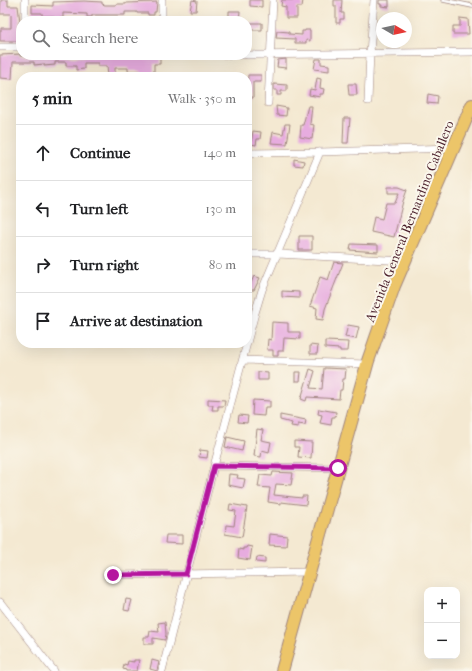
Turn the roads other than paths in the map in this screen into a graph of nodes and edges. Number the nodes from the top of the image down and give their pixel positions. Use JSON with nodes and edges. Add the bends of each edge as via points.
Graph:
{"nodes":[{"id":1,"x":25,"y":0,"type":"edge"},
{"id":2,"x":162,"y":0,"type":"edge"},
{"id":3,"x":273,"y":0,"type":"edge"},
{"id":4,"x":374,"y":0,"type":"edge"},
{"id":5,"x":443,"y":0,"type":"edge"},
{"id":6,"x":472,"y":6,"type":"edge"},
{"id":7,"x":25,"y":16,"type":"edge"},
{"id":8,"x":162,"y":16,"type":"edge"},
{"id":9,"x":0,"y":47,"type":"edge"},
{"id":10,"x":16,"y":47,"type":"edge"},
{"id":11,"x":472,"y":52,"type":"edge"},
{"id":12,"x":370,"y":54,"type":"junction"},
{"id":13,"x":252,"y":55,"type":"edge"},
{"id":14,"x":270,"y":55,"type":"junction"},
{"id":15,"x":368,"y":101,"type":"dead end"},
{"id":16,"x":268,"y":103,"type":"dead end"},
{"id":17,"x":472,"y":105,"type":"edge"},
{"id":18,"x":453,"y":148,"type":"junction"},
{"id":19,"x":320,"y":152,"type":"junction"},
{"id":20,"x":252,"y":153,"type":"edge"},
{"id":21,"x":252,"y":254,"type":"edge"},
{"id":22,"x":278,"y":254,"type":"junction"},
{"id":23,"x":405,"y":261,"type":"junction"},
{"id":24,"x":252,"y":324,"type":"edge"},
{"id":25,"x":246,"y":348,"type":"edge"},
{"id":26,"x":243,"y":360,"type":"junction"},
{"id":27,"x":367,"y":364,"type":"junction"},
{"id":28,"x":214,"y":466,"type":"junction"},
{"id":29,"x":338,"y":468,"type":"junction"},
{"id":30,"x":309,"y":572,"type":"junction"},
{"id":31,"x":186,"y":574,"type":"junction"},
{"id":32,"x":113,"y":575,"type":"dead end"},
{"id":33,"x":0,"y":602,"type":"edge"},
{"id":34,"x":54,"y":671,"type":"edge"},
{"id":35,"x":162,"y":671,"type":"edge"},
{"id":36,"x":282,"y":671,"type":"edge"}],
"edges":[{"from":1,"to":7,"type":"street"},
{"from":2,"to":8,"type":"street"},
{"from":3,"to":14,"type":"street"},
{"from":4,"to":12,"type":"street"},
{"from":5,"to":6,"type":"lane"},
{"from":9,"to":10,"type":"street"},
{"from":11,"to":12,"type":"street"},
{"from":12,"to":14,"type":"street"},
{"from":12,"to":15,"type":"street"},
{"from":13,"to":14,"type":"street"},
{"from":14,"to":16,"type":"street"},
{"from":17,"to":18,"type":"highway","name":"Avenida General Bernardino Caballero"},
{"from":18,"to":19,"type":"street"},
{"from":18,"to":23,"type":"highway","name":"Avenida General Bernardino Caballero"},
{"from":19,"to":20,"type":"street"},
{"from":19,"to":22,"type":"street"},
{"from":21,"to":22,"type":"street"},
{"from":22,"to":23,"type":"street"},
{"from":22,"to":24,"type":"street","via":[[262,290]]},
{"from":23,"to":27,"type":"highway","name":"Avenida General Bernardino Caballero"},
{"from":25,"to":26,"type":"street"},
{"from":26,"to":27,"type":"street"},
{"from":26,"to":28,"type":"street"},
{"from":27,"to":29,"type":"highway","name":"Avenida General Bernardino Caballero"},
{"from":28,"to":29,"type":"street"},
{"from":28,"to":31,"type":"street"},
{"from":29,"to":30,"type":"highway","name":"Avenida General Bernardino Caballero"},
{"from":30,"to":31,"type":"street"},
{"from":30,"to":36,"type":"highway","name":"Avenida General Bernardino Caballero"},
{"from":31,"to":32,"type":"street"},
{"from":31,"to":35,"type":"street"},
{"from":33,"to":34,"type":"street"}]}
